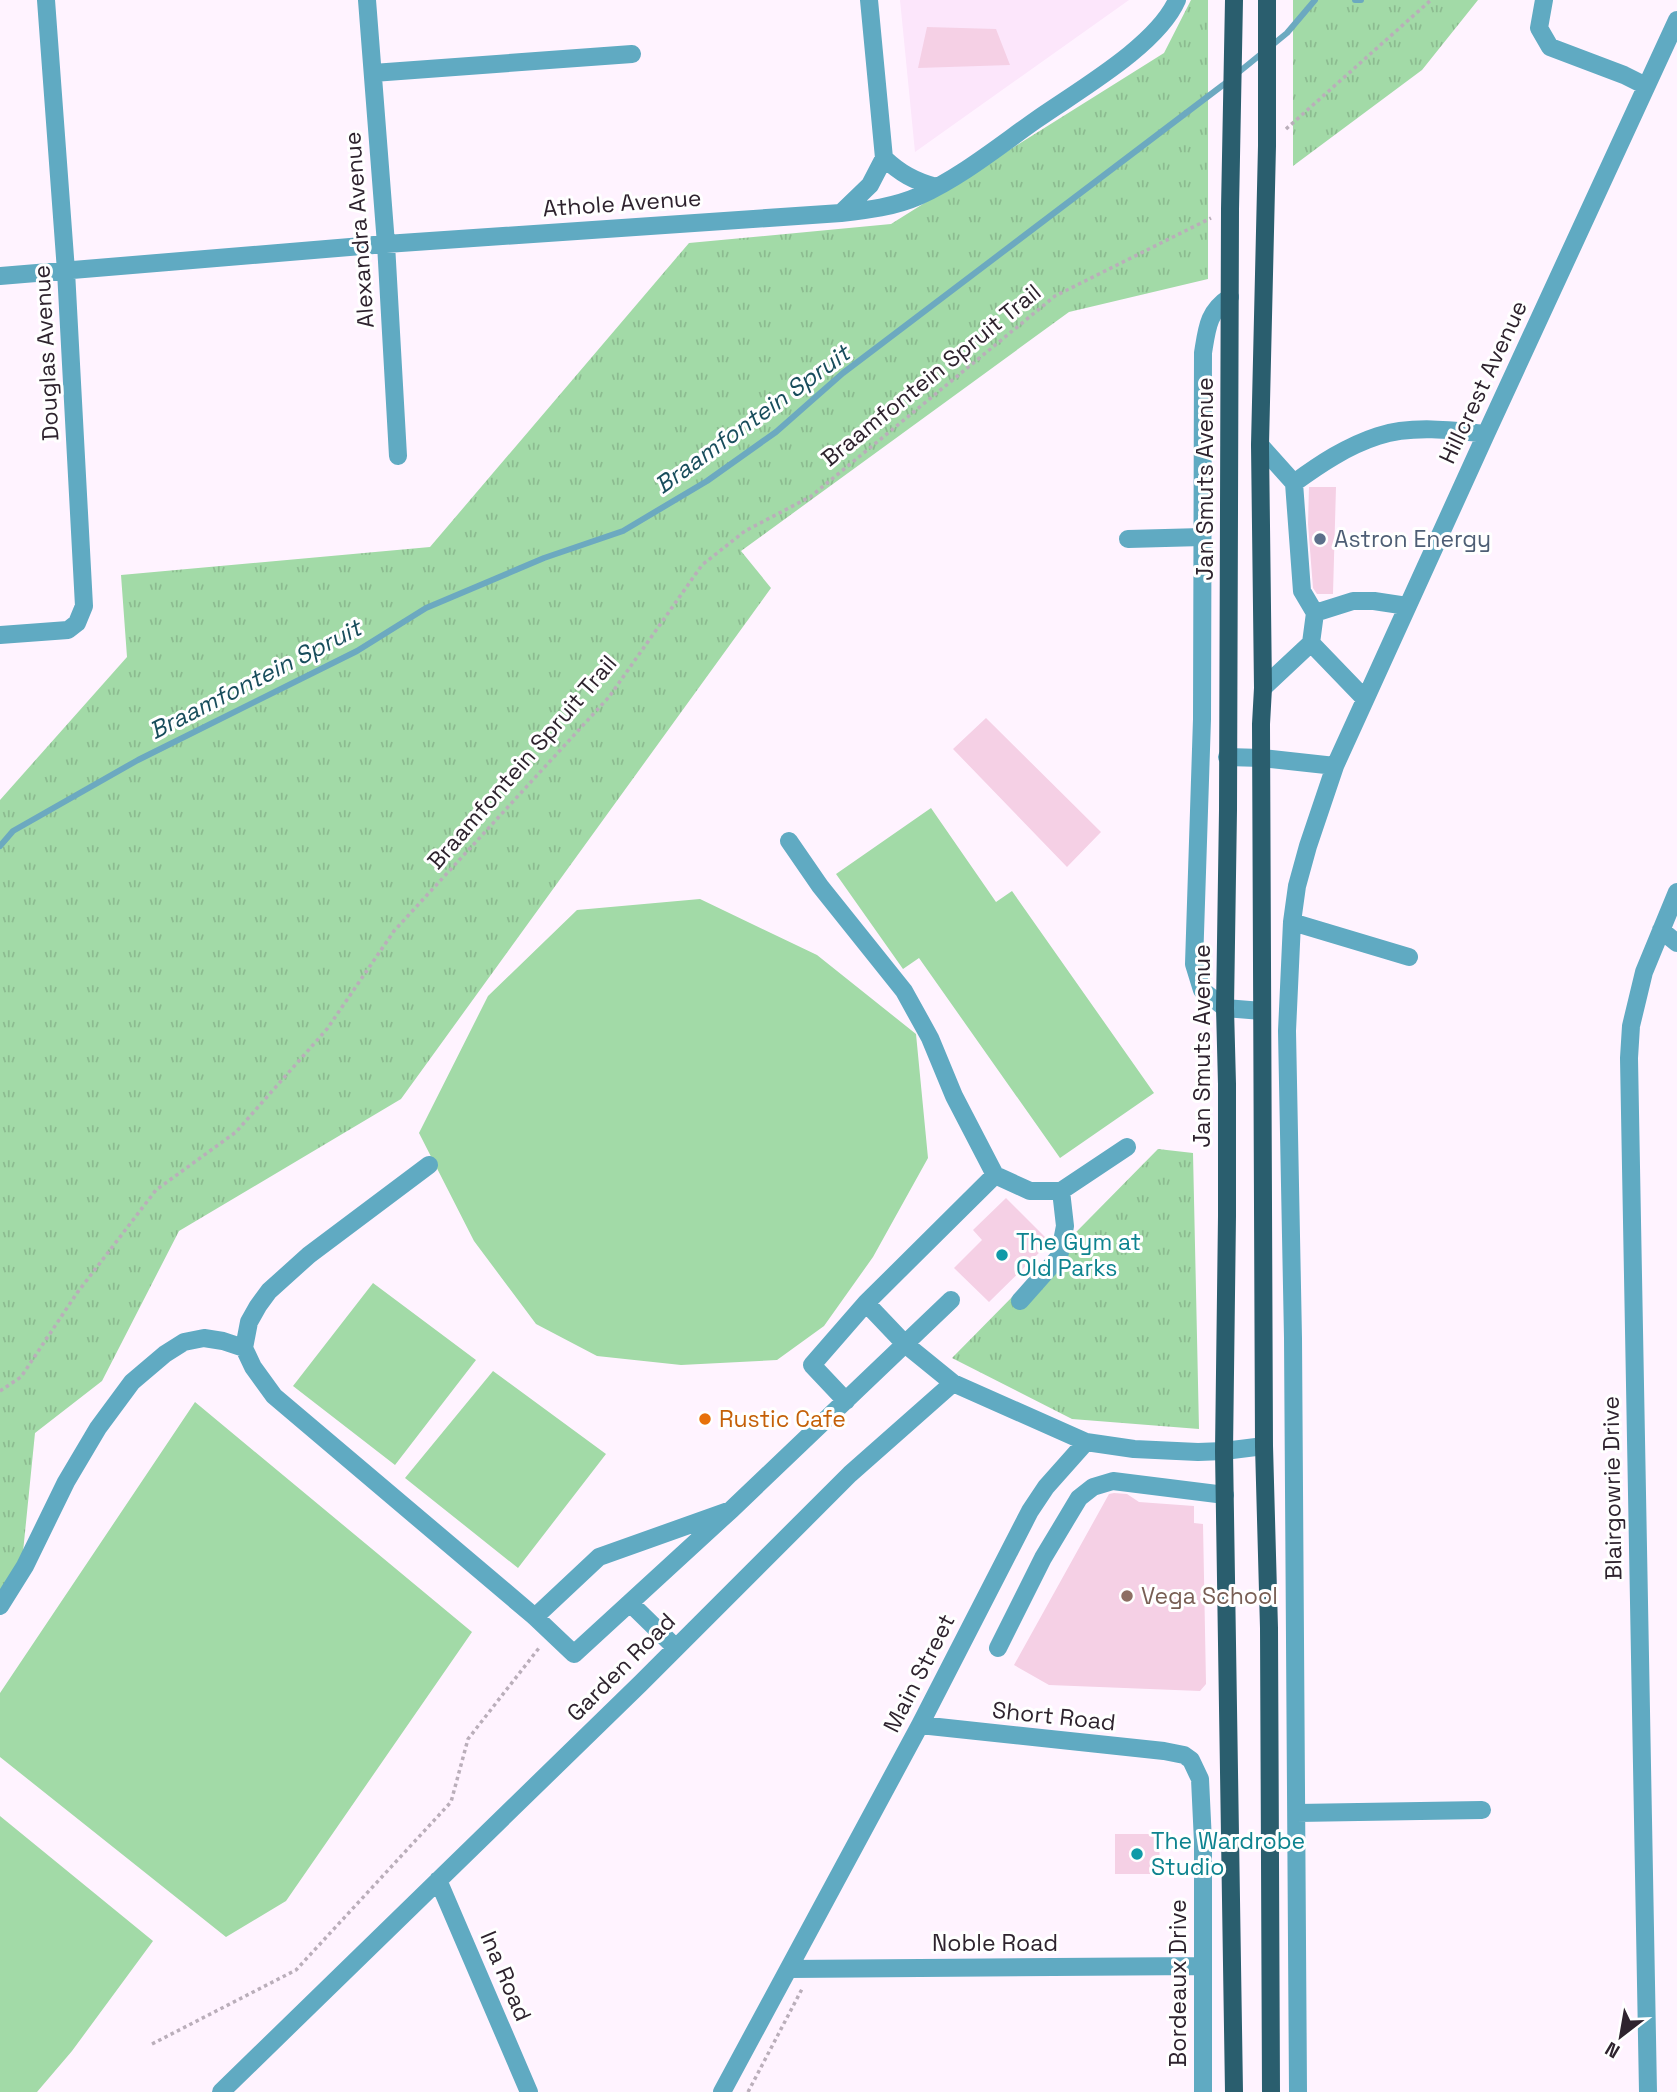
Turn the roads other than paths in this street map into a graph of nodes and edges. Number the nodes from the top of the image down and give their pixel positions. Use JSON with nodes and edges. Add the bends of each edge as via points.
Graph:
{"nodes":[{"id":1,"x":46,"y":0,"type":"edge"},
{"id":2,"x":367,"y":0,"type":"edge"},
{"id":3,"x":869,"y":0,"type":"edge"},
{"id":4,"x":1177,"y":0,"type":"edge"},
{"id":5,"x":1267,"y":0,"type":"edge"},
{"id":6,"x":1544,"y":0,"type":"edge"},
{"id":7,"x":1234,"y":2,"type":"edge"},
{"id":8,"x":1677,"y":20,"type":"edge"},
{"id":9,"x":632,"y":54,"type":"dead end"},
{"id":10,"x":373,"y":74,"type":"junction"},
{"id":11,"x":1646,"y":86,"type":"junction"},
{"id":12,"x":884,"y":158,"type":"junction"},
{"id":13,"x":936,"y":187,"type":"junction"},
{"id":14,"x":841,"y":213,"type":"junction"},
{"id":15,"x":386,"y":244,"type":"junction"},
{"id":16,"x":66,"y":271,"type":"junction"},
{"id":17,"x":0,"y":276,"type":"edge"},
{"id":18,"x":1230,"y":297,"type":"junction"},
{"id":19,"x":1486,"y":434,"type":"junction"},
{"id":20,"x":1260,"y":445,"type":"junction"},
{"id":21,"x":398,"y":456,"type":"dead end"},
{"id":22,"x":1294,"y":483,"type":"junction"},
{"id":23,"x":1202,"y":537,"type":"junction"},
{"id":24,"x":1128,"y":539,"type":"dead end"},
{"id":25,"x":1407,"y":606,"type":"junction"},
{"id":26,"x":1315,"y":613,"type":"junction"},
{"id":27,"x":0,"y":635,"type":"edge"},
{"id":28,"x":1311,"y":643,"type":"junction"},
{"id":29,"x":1263,"y":688,"type":"junction"},
{"id":30,"x":1365,"y":699,"type":"junction"},
{"id":31,"x":1227,"y":757,"type":"junction"},
{"id":32,"x":1262,"y":758,"type":"junction"},
{"id":33,"x":1335,"y":766,"type":"junction"},
{"id":34,"x":789,"y":841,"type":"dead end"},
{"id":35,"x":1677,"y":892,"type":"edge"},
{"id":36,"x":1292,"y":922,"type":"junction"},
{"id":37,"x":1661,"y":930,"type":"junction"},
{"id":38,"x":1677,"y":943,"type":"edge"},
{"id":39,"x":1409,"y":957,"type":"dead end"},
{"id":40,"x":1225,"y":1008,"type":"junction"},
{"id":41,"x":1262,"y":1012,"type":"junction"},
{"id":42,"x":1127,"y":1147,"type":"dead end"},
{"id":43,"x":429,"y":1165,"type":"dead end"},
{"id":44,"x":995,"y":1175,"type":"junction"},
{"id":45,"x":1061,"y":1191,"type":"junction"},
{"id":46,"x":951,"y":1300,"type":"dead end"},
{"id":47,"x":1020,"y":1301,"type":"dead end"},
{"id":48,"x":866,"y":1303,"type":"junction"},
{"id":49,"x":905,"y":1344,"type":"junction"},
{"id":50,"x":244,"y":1348,"type":"junction"},
{"id":51,"x":953,"y":1383,"type":"junction"},
{"id":52,"x":846,"y":1401,"type":"junction"},
{"id":53,"x":1086,"y":1442,"type":"junction"},
{"id":54,"x":1264,"y":1446,"type":"junction"},
{"id":55,"x":1224,"y":1451,"type":"junction"},
{"id":56,"x":1225,"y":1495,"type":"junction"},
{"id":57,"x":731,"y":1510,"type":"junction"},
{"id":58,"x":1013,"y":1543,"type":"junction"},
{"id":59,"x":1043,"y":1558,"type":"junction"},
{"id":60,"x":630,"y":1603,"type":"junction"},
{"id":61,"x":0,"y":1606,"type":"edge"},
{"id":62,"x":535,"y":1617,"type":"junction"},
{"id":63,"x":676,"y":1648,"type":"junction"},
{"id":64,"x":998,"y":1648,"type":"dead end"},
{"id":65,"x":920,"y":1726,"type":"junction"},
{"id":66,"x":1184,"y":1755,"type":"joint"},
{"id":67,"x":1482,"y":1810,"type":"dead end"},
{"id":68,"x":1297,"y":1813,"type":"junction"},
{"id":69,"x":438,"y":1880,"type":"junction"},
{"id":70,"x":1202,"y":1966,"type":"junction"},
{"id":71,"x":789,"y":1969,"type":"junction"},
{"id":72,"x":222,"y":2092,"type":"edge"},
{"id":73,"x":529,"y":2092,"type":"edge"},
{"id":74,"x":722,"y":2092,"type":"edge"},
{"id":75,"x":1203,"y":2092,"type":"edge"},
{"id":76,"x":1234,"y":2092,"type":"edge"},
{"id":77,"x":1271,"y":2092,"type":"edge"},
{"id":78,"x":1298,"y":2092,"type":"edge"},
{"id":79,"x":1648,"y":2092,"type":"edge"}],
"edges":[{"from":1,"to":16,"type":"street","name":"Douglas Avenue"},
{"from":2,"to":10,"type":"street","name":"Alexandra Avenue"},
{"from":3,"to":12,"type":"street"},
{"from":4,"to":13,"type":"street","name":"Athole Avenue","via":[[1169,16],[1131,54]]},
{"from":5,"to":20,"type":"main road"},
{"from":6,"to":11,"type":"street","via":[[1539,28],[1550,47]]},
{"from":7,"to":18,"type":"main road","name":"Jan Smuts Avenue"},
{"from":8,"to":11,"type":"street","name":"Hillcrest Avenue"},
{"from":9,"to":10,"type":"street"},
{"from":10,"to":15,"type":"street","name":"Alexandra Avenue"},
{"from":11,"to":19,"type":"street","name":"Hillcrest Avenue"},
{"from":12,"to":13,"type":"street","via":[[903,175]]},
{"from":12,"to":14,"type":"street","via":[[870,185]]},
{"from":13,"to":14,"type":"street","name":"Athole Avenue","via":[[903,202]]},
{"from":14,"to":15,"type":"street","name":"Athole Avenue"},
{"from":15,"to":16,"type":"street","name":"Athole Avenue"},
{"from":15,"to":21,"type":"street","name":"Alexandra Avenue"},
{"from":16,"to":17,"type":"street","name":"Athole Avenue"},
{"from":16,"to":27,"type":"street","name":"Douglas Avenue","via":[[84,606],[77,623],[68,629]]},
{"from":18,"to":23,"type":"street","via":[[1218,305],[1207,324],[1203,353]]},
{"from":18,"to":31,"type":"main road","name":"Jan Smuts Avenue"},
{"from":19,"to":22,"type":"street","via":[[1420,429],[1380,435],[1347,449]]},
{"from":19,"to":25,"type":"street","name":"Hillcrest Avenue"},
{"from":20,"to":22,"type":"street"},
{"from":20,"to":29,"type":"main road"},
{"from":22,"to":26,"type":"street","via":[[1303,592]]},
{"from":23,"to":24,"type":"street"},
{"from":23,"to":40,"type":"street","via":[[1194,964],[1202,990]]},
{"from":25,"to":26,"type":"street","via":[[1353,601]]},
{"from":25,"to":30,"type":"street","name":"Hillcrest Avenue"},
{"from":26,"to":28,"type":"street"},
{"from":28,"to":29,"type":"street"},
{"from":28,"to":30,"type":"street"},
{"from":29,"to":32,"type":"main road"},
{"from":30,"to":33,"type":"street","name":"Hillcrest Avenue"},
{"from":31,"to":32,"type":"street"},
{"from":31,"to":40,"type":"main road","name":"Jan Smuts Avenue"},
{"from":32,"to":33,"type":"street"},
{"from":32,"to":41,"type":"main road"},
{"from":33,"to":36,"type":"street","name":"Hillcrest Avenue","via":[[1304,859]]},
{"from":34,"to":44,"type":"street","via":[[904,991]]},
{"from":35,"to":37,"type":"street","name":"Blairgowrie Drive"},
{"from":36,"to":39,"type":"street"},
{"from":36,"to":68,"type":"street","via":[[1287,1031]]},
{"from":37,"to":38,"type":"street"},
{"from":37,"to":79,"type":"street","name":"Blairgowrie Drive","via":[[1636,1002],[1629,1058]]},
{"from":40,"to":41,"type":"street"},
{"from":40,"to":55,"type":"main road","name":"Jan Smuts Avenue"},
{"from":41,"to":54,"type":"main road"},
{"from":42,"to":45,"type":"street"},
{"from":43,"to":50,"type":"street","via":[[309,1255],[269,1291],[249,1322]]},
{"from":44,"to":45,"type":"street","via":[[1030,1191]]},
{"from":44,"to":48,"type":"street"},
{"from":45,"to":47,"type":"street","via":[[1065,1226],[1059,1257]]},
{"from":46,"to":49,"type":"street"},
{"from":48,"to":49,"type":"street"},
{"from":48,"to":52,"type":"street","via":[[811,1365]]},
{"from":49,"to":51,"type":"street"},
{"from":49,"to":52,"type":"street"},
{"from":50,"to":61,"type":"street","via":[[204,1338],[184,1342],[132,1382],[66,1482]]},
{"from":50,"to":62,"type":"street","via":[[274,1396]]},
{"from":51,"to":53,"type":"street"},
{"from":51,"to":63,"type":"street","name":"Garden Road","via":[[850,1474]]},
{"from":52,"to":57,"type":"street"},
{"from":53,"to":55,"type":"street","via":[[1134,1449]]},
{"from":53,"to":58,"type":"street","name":"Main Street","via":[[1046,1488]]},
{"from":54,"to":55,"type":"street"},
{"from":54,"to":77,"type":"main road"},
{"from":55,"to":56,"type":"main road","name":"Jan Smuts Avenue"},
{"from":56,"to":59,"type":"street","via":[[1102,1483],[1079,1498]]},
{"from":56,"to":76,"type":"main road","name":"Jan Smuts Avenue"},
{"from":57,"to":60,"type":"street"},
{"from":57,"to":62,"type":"street","via":[[598,1557]]},
{"from":58,"to":59,"type":"street"},
{"from":58,"to":65,"type":"street","name":"Main Street"},
{"from":59,"to":64,"type":"street"},
{"from":60,"to":62,"type":"street","via":[[574,1654]]},
{"from":60,"to":63,"type":"street"},
{"from":63,"to":69,"type":"street","name":"Garden Road"},
{"from":65,"to":66,"type":"street","name":"Short Road"},
{"from":65,"to":71,"type":"street","name":"Main Street"},
{"from":66,"to":70,"type":"street","name":"Bordeaux Drive","via":[[1200,1779]]},
{"from":67,"to":68,"type":"street"},
{"from":68,"to":78,"type":"street"},
{"from":69,"to":72,"type":"street","name":"Garden Road"},
{"from":69,"to":73,"type":"street","name":"Ina Road"},
{"from":70,"to":71,"type":"street","name":"Noble Road"},
{"from":70,"to":75,"type":"street","name":"Bordeaux Drive"},
{"from":71,"to":74,"type":"street","name":"Main Street"}]}
